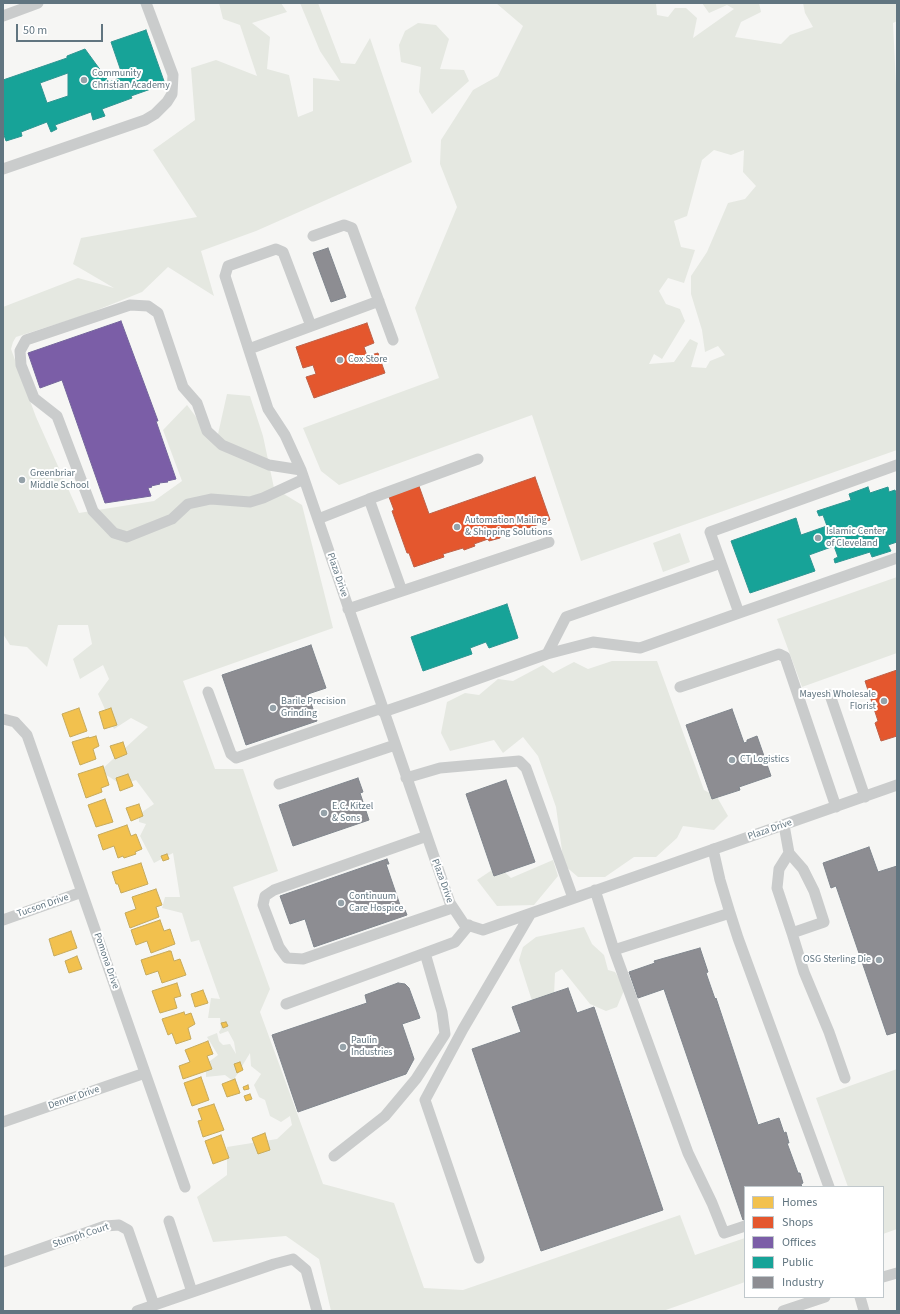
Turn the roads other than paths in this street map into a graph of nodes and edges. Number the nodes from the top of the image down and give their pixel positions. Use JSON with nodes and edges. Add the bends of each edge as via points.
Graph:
{"nodes":[{"id":1,"x":38,"y":3,"type":"edge"},
{"id":2,"x":146,"y":3,"type":"edge"},
{"id":3,"x":3,"y":16,"type":"edge"},
{"id":4,"x":3,"y":169,"type":"edge"},
{"id":5,"x":313,"y":236,"type":"dead end"},
{"id":6,"x":379,"y":302,"type":"junction"},
{"id":7,"x":311,"y":326,"type":"junction"},
{"id":8,"x":393,"y":340,"type":"dead end"},
{"id":9,"x":249,"y":349,"type":"junction"},
{"id":10,"x":478,"y":459,"type":"dead end"},
{"id":11,"x":897,"y":465,"type":"edge"},
{"id":12,"x":302,"y":474,"type":"junction"},
{"id":13,"x":369,"y":499,"type":"junction"},
{"id":14,"x":318,"y":519,"type":"junction"},
{"id":15,"x":549,"y":542,"type":"dead end"},
{"id":16,"x":897,"y":558,"type":"edge"},
{"id":17,"x":721,"y":563,"type":"junction"},
{"id":18,"x":402,"y":591,"type":"junction"},
{"id":19,"x":348,"y":610,"type":"junction"},
{"id":20,"x":738,"y":614,"type":"junction"},
{"id":21,"x":547,"y":654,"type":"junction"},
{"id":22,"x":680,"y":687,"type":"dead end"},
{"id":23,"x":208,"y":692,"type":"dead end"},
{"id":24,"x":830,"y":695,"type":"dead end"},
{"id":25,"x":383,"y":710,"type":"junction"},
{"id":26,"x":3,"y":719,"type":"edge"},
{"id":27,"x":395,"y":745,"type":"junction"},
{"id":28,"x":406,"y":778,"type":"junction"},
{"id":29,"x":279,"y":784,"type":"dead end"},
{"id":30,"x":897,"y":786,"type":"edge"},
{"id":31,"x":865,"y":796,"type":"junction"},
{"id":32,"x":836,"y":806,"type":"junction"},
{"id":33,"x":784,"y":824,"type":"junction"},
{"id":34,"x":426,"y":836,"type":"junction"},
{"id":35,"x":713,"y":849,"type":"junction"},
{"id":36,"x":789,"y":853,"type":"junction"},
{"id":37,"x":595,"y":890,"type":"junction"},
{"id":38,"x":82,"y":892,"type":"junction"},
{"id":39,"x":573,"y":898,"type":"junction"},
{"id":40,"x":452,"y":908,"type":"junction"},
{"id":41,"x":531,"y":913,"type":"junction"},
{"id":42,"x":730,"y":913,"type":"junction"},
{"id":43,"x":3,"y":920,"type":"edge"},
{"id":44,"x":469,"y":925,"type":"junction"},
{"id":45,"x":792,"y":933,"type":"junction"},
{"id":46,"x":614,"y":950,"type":"junction"},
{"id":47,"x":425,"y":953,"type":"junction"},
{"id":48,"x":286,"y":1004,"type":"dead end"},
{"id":49,"x":145,"y":1073,"type":"junction"},
{"id":50,"x":845,"y":1078,"type":"dead end"},
{"id":51,"x":3,"y":1122,"type":"edge"},
{"id":52,"x":334,"y":1156,"type":"dead end"},
{"id":53,"x":829,"y":1186,"type":"edge"},
{"id":54,"x":185,"y":1187,"type":"dead end"},
{"id":55,"x":169,"y":1221,"type":"dead end"},
{"id":56,"x":744,"y":1226,"type":"edge"},
{"id":57,"x":478,"y":1258,"type":"dead end"},
{"id":58,"x":3,"y":1262,"type":"edge"},
{"id":59,"x":897,"y":1272,"type":"edge"},
{"id":60,"x":884,"y":1277,"type":"edge"},
{"id":61,"x":192,"y":1292,"type":"junction"},
{"id":62,"x":822,"y":1298,"type":"edge"},
{"id":63,"x":860,"y":1298,"type":"edge"},
{"id":64,"x":154,"y":1305,"type":"junction"},
{"id":65,"x":137,"y":1311,"type":"edge"},
{"id":66,"x":317,"y":1311,"type":"edge"},
{"id":67,"x":784,"y":1311,"type":"edge"},
{"id":68,"x":864,"y":1311,"type":"edge"}],
"edges":[{"from":1,"to":3,"type":"street"},
{"from":2,"to":4,"type":"street","via":[[173,75],[172,94],[167,102],[145,120]]},
{"from":5,"to":6,"type":"street","via":[[344,224],[352,228]]},
{"from":6,"to":7,"type":"street"},
{"from":6,"to":8,"type":"street"},
{"from":7,"to":9,"type":"street"},
{"from":7,"to":9,"type":"street","name":"Plaza Drive","via":[[283,252],[276,249],[228,266],[224,276]]},
{"from":9,"to":12,"type":"street","name":"Plaza Drive","via":[[268,409],[285,435]]},
{"from":10,"to":13,"type":"street"},
{"from":11,"to":17,"type":"street","via":[[710,532]]},
{"from":12,"to":12,"type":"street","via":[[269,465],[222,445],[207,431],[197,403],[183,387],[158,314],[148,306],[130,305],[26,340],[20,351],[21,365],[34,398],[57,416],[93,511],[114,534],[126,537],[172,518],[188,504],[210,499],[250,502],[263,498]]},
{"from":12,"to":14,"type":"street","name":"Plaza Drive"},
{"from":13,"to":14,"type":"street"},
{"from":13,"to":18,"type":"street"},
{"from":14,"to":19,"type":"street","name":"Plaza Drive"},
{"from":15,"to":18,"type":"street"},
{"from":16,"to":20,"type":"street"},
{"from":17,"to":20,"type":"street"},
{"from":17,"to":21,"type":"street","via":[[566,617]]},
{"from":18,"to":19,"type":"street"},
{"from":19,"to":25,"type":"street","name":"Plaza Drive"},
{"from":20,"to":21,"type":"street","via":[[640,648],[593,642]]},
{"from":21,"to":25,"type":"street"},
{"from":22,"to":32,"type":"street","via":[[779,654],[785,657]]},
{"from":23,"to":25,"type":"street","via":[[232,754],[236,758]]},
{"from":24,"to":31,"type":"street"},
{"from":25,"to":27,"type":"street","name":"Plaza Drive"},
{"from":26,"to":38,"type":"street","name":"Pomona Drive","via":[[15,722],[27,735]]},
{"from":27,"to":28,"type":"street","name":"Plaza Drive"},
{"from":27,"to":29,"type":"street"},
{"from":28,"to":34,"type":"street","name":"Plaza Drive"},
{"from":28,"to":39,"type":"street","via":[[440,768],[518,761],[526,768]]},
{"from":30,"to":31,"type":"street","name":"Plaza Drive"},
{"from":31,"to":32,"type":"street","name":"Plaza Drive"},
{"from":32,"to":33,"type":"street","name":"Plaza Drive"},
{"from":33,"to":35,"type":"street","name":"Plaza Drive"},
{"from":33,"to":36,"type":"street"},
{"from":34,"to":40,"type":"street","name":"Plaza Drive"},
{"from":34,"to":40,"type":"street","via":[[274,890],[265,896],[263,904],[278,947],[287,958],[303,959]]},
{"from":35,"to":37,"type":"street","name":"Plaza Drive"},
{"from":35,"to":42,"type":"street"},
{"from":36,"to":45,"type":"street","via":[[779,869],[777,888]]},
{"from":36,"to":45,"type":"street","via":[[803,869],[814,891],[824,922]]},
{"from":37,"to":39,"type":"street","name":"Plaza Drive"},
{"from":37,"to":46,"type":"street"},
{"from":38,"to":43,"type":"street","name":"Tucson Drive"},
{"from":38,"to":49,"type":"street","name":"Pomona Drive"},
{"from":39,"to":41,"type":"street","name":"Plaza Drive"},
{"from":40,"to":44,"type":"street","name":"Plaza Drive","via":[[464,924]]},
{"from":41,"to":44,"type":"street","name":"Plaza Drive","via":[[483,930]]},
{"from":41,"to":57,"type":"street","via":[[462,1029],[425,1100]]},
{"from":42,"to":46,"type":"street"},
{"from":42,"to":53,"type":"street"},
{"from":44,"to":47,"type":"street","via":[[455,942]]},
{"from":45,"to":50,"type":"street","via":[[804,972]]},
{"from":46,"to":56,"type":"street","via":[[688,1153],[724,1233]]},
{"from":47,"to":48,"type":"street"},
{"from":47,"to":52,"type":"street","via":[[442,1012],[444,1034],[416,1079],[385,1116]]},
{"from":49,"to":51,"type":"street","name":"Denver Drive"},
{"from":49,"to":54,"type":"street","name":"Pomona Drive"},
{"from":55,"to":61,"type":"street"},
{"from":58,"to":64,"type":"street","name":"Stumph Court","via":[[105,1226],[119,1225],[128,1230]]},
{"from":59,"to":60,"type":"street"},
{"from":61,"to":64,"type":"street"},
{"from":61,"to":66,"type":"street","via":[[293,1258],[306,1270]]},
{"from":62,"to":67,"type":"street"},
{"from":63,"to":68,"type":"street"},
{"from":64,"to":65,"type":"street"}]}
